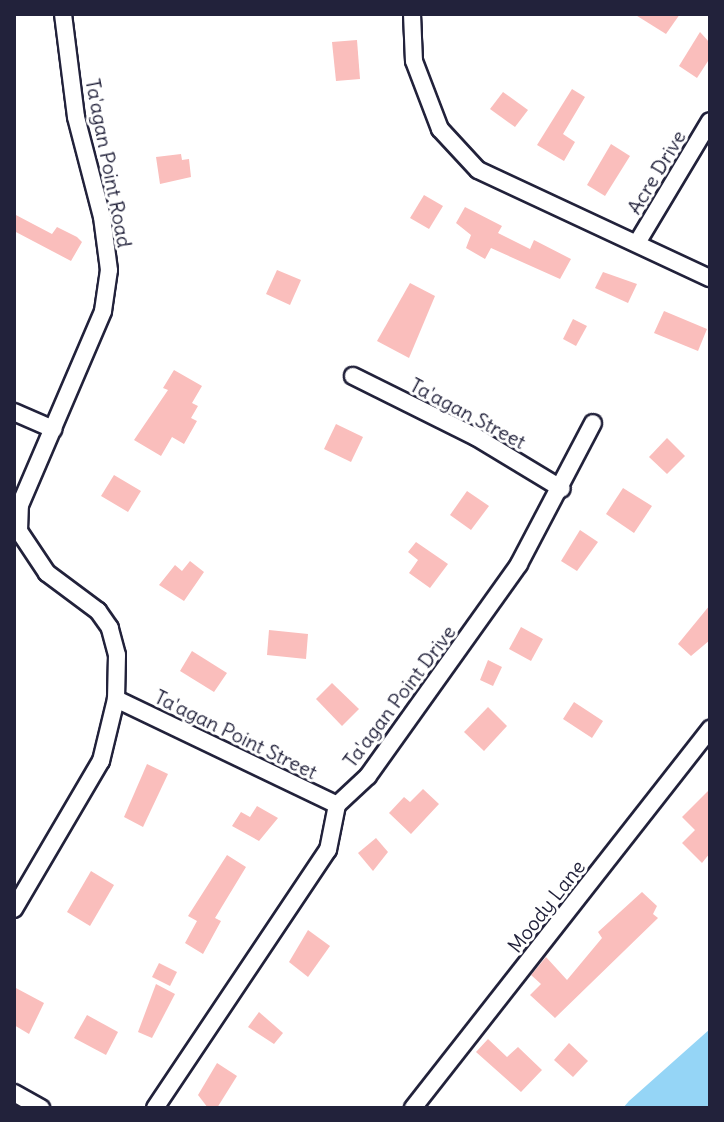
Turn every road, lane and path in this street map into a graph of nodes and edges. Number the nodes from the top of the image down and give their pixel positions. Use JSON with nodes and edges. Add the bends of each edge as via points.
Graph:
{"nodes":[{"id":1,"x":63,"y":14,"type":"edge"},
{"id":2,"x":412,"y":14,"type":"edge"},
{"id":3,"x":710,"y":121,"type":"edge"},
{"id":4,"x":637,"y":243,"type":"junction"},
{"id":5,"x":710,"y":278,"type":"edge"},
{"id":6,"x":353,"y":376,"type":"dead end"},
{"id":7,"x":14,"y":412,"type":"edge"},
{"id":8,"x":593,"y":423,"type":"dead end"},
{"id":9,"x":53,"y":429,"type":"junction"},
{"id":10,"x":562,"y":489,"type":"junction"},
{"id":11,"x":116,"y":699,"type":"junction"},
{"id":12,"x":710,"y":729,"type":"edge"},
{"id":13,"x":337,"y":805,"type":"junction"},
{"id":14,"x":14,"y":909,"type":"edge"},
{"id":15,"x":14,"y":1093,"type":"edge"},
{"id":16,"x":41,"y":1108,"type":"edge"},
{"id":17,"x":155,"y":1108,"type":"edge"},
{"id":18,"x":413,"y":1108,"type":"edge"}],
"edges":[{"from":1,"to":9,"type":"street","name":"Ta'agan Point Road","via":[[76,117],[102,217],[109,270],[103,311]]},
{"from":2,"to":4,"type":"street","via":[[414,61],[440,129],[478,170]]},
{"from":3,"to":4,"type":"street","name":"Acre Drive"},
{"from":4,"to":5,"type":"street"},
{"from":6,"to":10,"type":"street","name":"Ta'agan Street","via":[[476,437]]},
{"from":7,"to":9,"type":"street"},
{"from":8,"to":10,"type":"street","name":"Ta'agan Point Drive"},
{"from":9,"to":11,"type":"street","name":"Ta'agan Point Road","via":[[20,505],[19,531],[47,573],[98,611],[110,628],[117,655]]},
{"from":10,"to":13,"type":"street","name":"Ta'agan Point Drive","via":[[519,564],[428,695],[368,776]]},
{"from":11,"to":13,"type":"street","name":"Ta'agan Point Street"},
{"from":11,"to":14,"type":"street","name":"Ta'agan Point Road","via":[[101,761]]},
{"from":12,"to":18,"type":"street","name":"Moody Lane"},
{"from":13,"to":17,"type":"street","via":[[328,850]]},
{"from":15,"to":16,"type":"street"}]}
